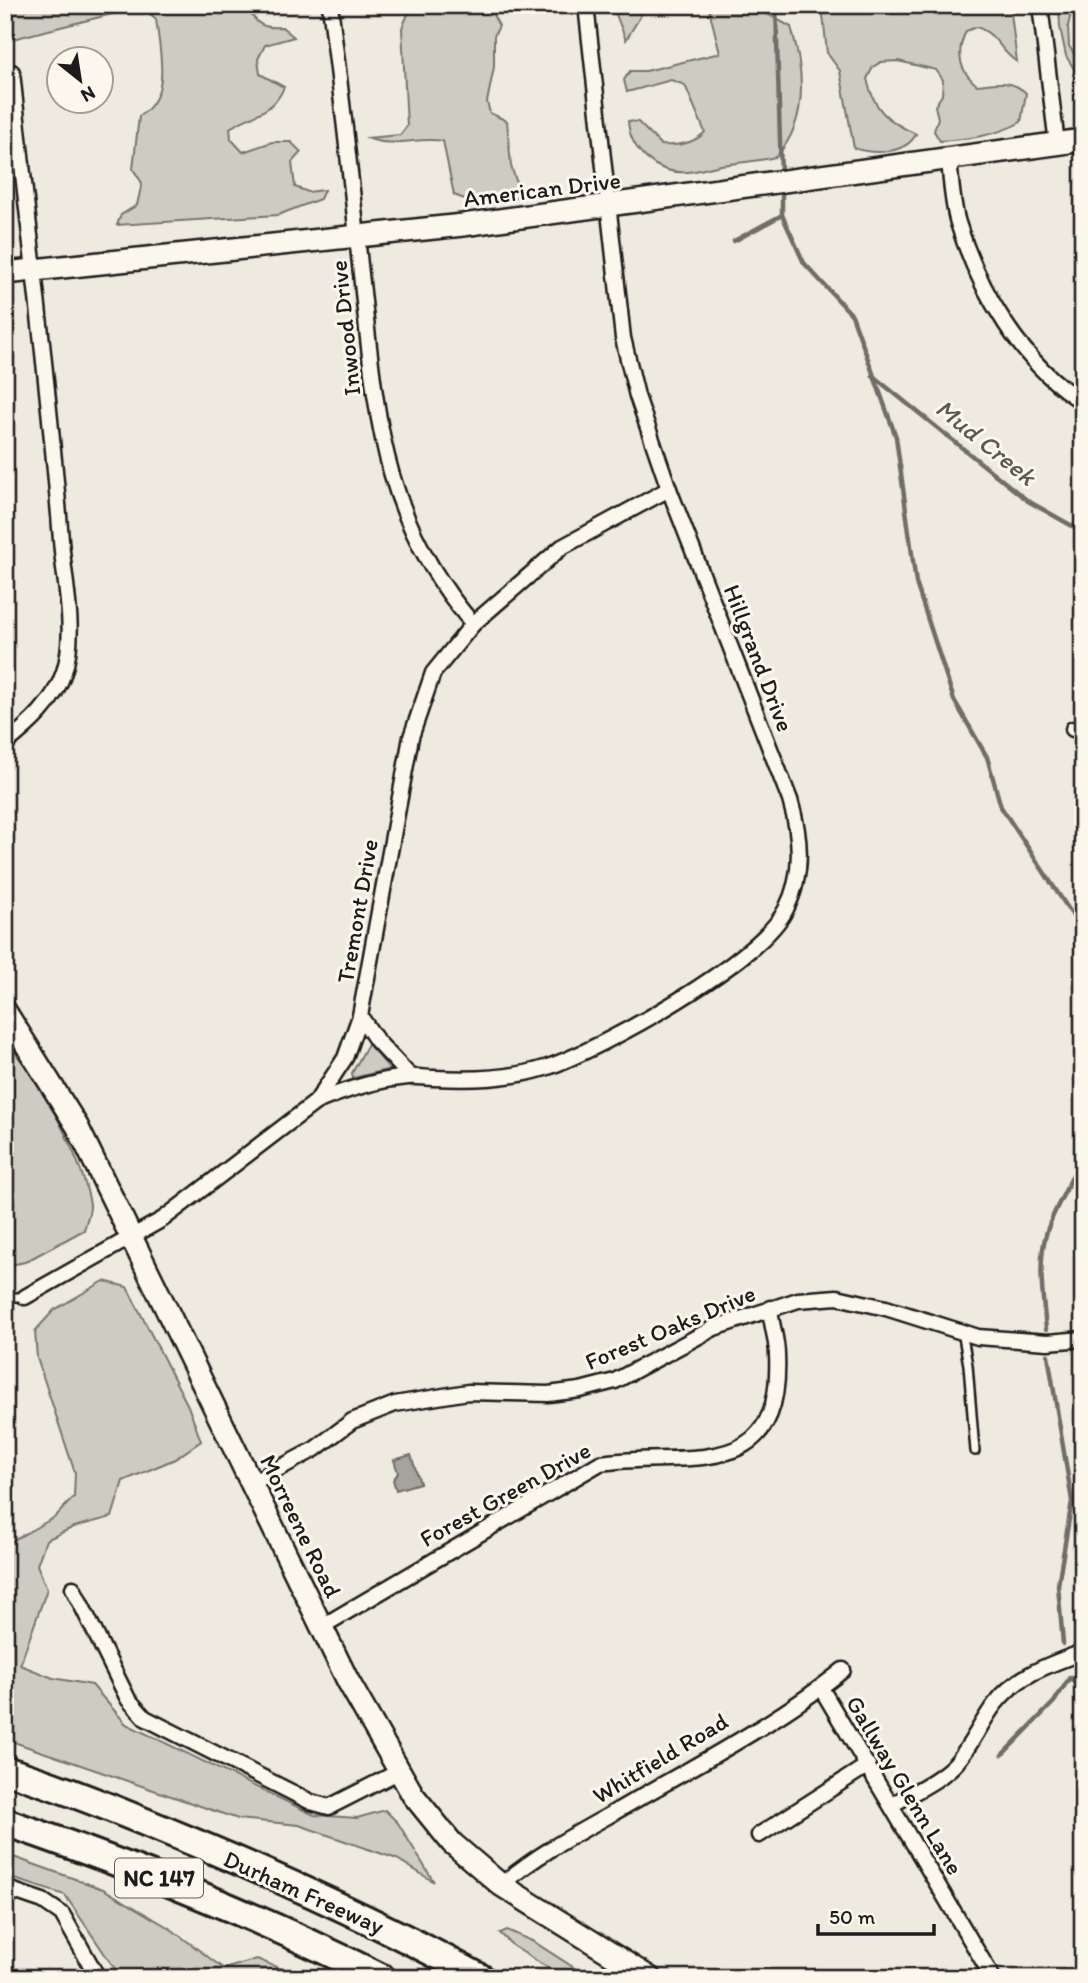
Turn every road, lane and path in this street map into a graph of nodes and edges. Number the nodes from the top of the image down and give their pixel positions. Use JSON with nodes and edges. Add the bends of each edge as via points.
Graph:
{"nodes":[{"id":1,"x":330,"y":5,"type":"edge"},
{"id":2,"x":586,"y":5,"type":"edge"},
{"id":3,"x":1040,"y":5,"type":"edge"},
{"id":4,"x":12,"y":72,"type":"dead end"},
{"id":5,"x":1083,"y":140,"type":"edge"},
{"id":6,"x":1057,"y":144,"type":"junction"},
{"id":7,"x":949,"y":159,"type":"junction"},
{"id":8,"x":608,"y":207,"type":"junction"},
{"id":9,"x":357,"y":237,"type":"junction"},
{"id":10,"x":32,"y":270,"type":"junction"},
{"id":11,"x":5,"y":273,"type":"edge"},
{"id":12,"x":1083,"y":402,"type":"edge"},
{"id":13,"x":669,"y":489,"type":"junction"},
{"id":14,"x":473,"y":624,"type":"junction"},
{"id":15,"x":5,"y":744,"type":"edge"},
{"id":16,"x":5,"y":1011,"type":"edge"},
{"id":17,"x":360,"y":1016,"type":"junction"},
{"id":18,"x":410,"y":1076,"type":"junction"},
{"id":19,"x":316,"y":1102,"type":"junction"},
{"id":20,"x":133,"y":1239,"type":"junction"},
{"id":21,"x":5,"y":1297,"type":"edge"},
{"id":22,"x":25,"y":1297,"type":"joint"},
{"id":23,"x":769,"y":1308,"type":"junction"},
{"id":24,"x":962,"y":1331,"type":"junction"},
{"id":25,"x":1083,"y":1339,"type":"edge"},
{"id":26,"x":975,"y":1451,"type":"dead end"},
{"id":27,"x":250,"y":1484,"type":"junction"},
{"id":28,"x":74,"y":1588,"type":"dead end"},
{"id":29,"x":321,"y":1627,"type":"junction"},
{"id":30,"x":1083,"y":1652,"type":"edge"},
{"id":31,"x":843,"y":1670,"type":"dead end"},
{"id":32,"x":821,"y":1688,"type":"junction"},
{"id":33,"x":868,"y":1765,"type":"junction"},
{"id":34,"x":5,"y":1770,"type":"edge"},
{"id":35,"x":398,"y":1772,"type":"junction"},
{"id":36,"x":892,"y":1805,"type":"junction"},
{"id":37,"x":5,"y":1822,"type":"edge"},
{"id":38,"x":759,"y":1835,"type":"dead end"},
{"id":39,"x":501,"y":1885,"type":"junction"},
{"id":40,"x":5,"y":1888,"type":"edge"},
{"id":41,"x":98,"y":1978,"type":"edge"},
{"id":42,"x":382,"y":1978,"type":"edge"},
{"id":43,"x":481,"y":1978,"type":"edge"},
{"id":44,"x":650,"y":1978,"type":"edge"},
{"id":45,"x":993,"y":1978,"type":"edge"}],
"edges":[{"from":1,"to":9,"type":"street","name":"Inwood Drive"},
{"from":2,"to":8,"type":"street","name":"Hillgrand Drive"},
{"from":3,"to":6,"type":"street"},
{"from":4,"to":10,"type":"street"},
{"from":5,"to":6,"type":"street","name":"American Drive"},
{"from":6,"to":7,"type":"street","name":"American Drive"},
{"from":7,"to":8,"type":"street","name":"American Drive"},
{"from":7,"to":12,"type":"street","via":[[958,222],[988,294],[1032,356]]},
{"from":8,"to":9,"type":"street","name":"American Drive"},
{"from":8,"to":13,"type":"street","name":"Hillgrand Drive","via":[[623,338],[637,396]]},
{"from":9,"to":10,"type":"street","name":"American Drive"},
{"from":9,"to":14,"type":"street","name":"Inwood Drive","via":[[376,403],[391,480],[411,534]]},
{"from":10,"to":11,"type":"street","name":"American Drive"},
{"from":10,"to":15,"type":"street","via":[[69,643],[64,673],[49,702]]},
{"from":13,"to":14,"type":"street","name":"Tremont Drive","via":[[562,547]]},
{"from":13,"to":18,"type":"street","name":"Hillgrand Drive","via":[[796,820],[799,864],[786,909],[777,925],[743,957],[637,1024],[545,1068],[494,1077]]},
{"from":14,"to":17,"type":"street","name":"Tremont Drive","via":[[433,673],[411,737]]},
{"from":16,"to":20,"type":"street","name":"Morreene Road","via":[[77,1126]]},
{"from":17,"to":18,"type":"street"},
{"from":17,"to":19,"type":"street","name":"Tremont Drive","via":[[345,1058]]},
{"from":18,"to":19,"type":"street","name":"Hillgrand Drive"},
{"from":19,"to":20,"type":"street","name":"Tremont Drive"},
{"from":20,"to":22,"type":"street","name":"Tremont Drive"},
{"from":20,"to":27,"type":"street","name":"Morreene Road"},
{"from":21,"to":22,"type":"lane"},
{"from":23,"to":24,"type":"street","name":"Forest Oaks Drive","via":[[837,1297]]},
{"from":23,"to":27,"type":"street","name":"Forest Oaks Drive","via":[[714,1328],[615,1381],[580,1390],[468,1392],[395,1404],[352,1421],[314,1449]]},
{"from":23,"to":29,"type":"street","name":"Forest Green Drive","via":[[777,1344],[775,1394],[758,1434],[739,1450],[708,1458],[600,1463]]},
{"from":24,"to":25,"type":"street","name":"Forest Oaks Drive","via":[[978,1337],[1048,1342]]},
{"from":24,"to":26,"type":"lane"},
{"from":27,"to":29,"type":"street","name":"Morreene Road"},
{"from":28,"to":35,"type":"street","via":[[128,1699],[145,1718],[328,1807]]},
{"from":29,"to":35,"type":"street","name":"Morreene Road"},
{"from":30,"to":36,"type":"street","via":[[1041,1668],[1010,1688],[956,1762]]},
{"from":31,"to":32,"type":"street","name":"Whitfield Road"},
{"from":32,"to":33,"type":"street","name":"Gallway Glenn Lane"},
{"from":32,"to":39,"type":"street","name":"Whitfield Road","via":[[530,1860]]},
{"from":33,"to":36,"type":"street","name":"Gallway Glenn Lane"},
{"from":33,"to":38,"type":"street"},
{"from":34,"to":43,"type":"highway","name":"Durham Freeway","number":"NC 147","via":[[281,1879]]},
{"from":35,"to":39,"type":"street","name":"Morreene Road","via":[[439,1828]]},
{"from":36,"to":45,"type":"street","name":"Gallway Glenn Lane"},
{"from":37,"to":42,"type":"highway","name":"Durham Freeway","number":"NC 147","via":[[215,1901]]},
{"from":39,"to":44,"type":"street","name":"Morreene Road"},
{"from":40,"to":41,"type":"street","via":[[43,1901],[62,1914]]}]}
